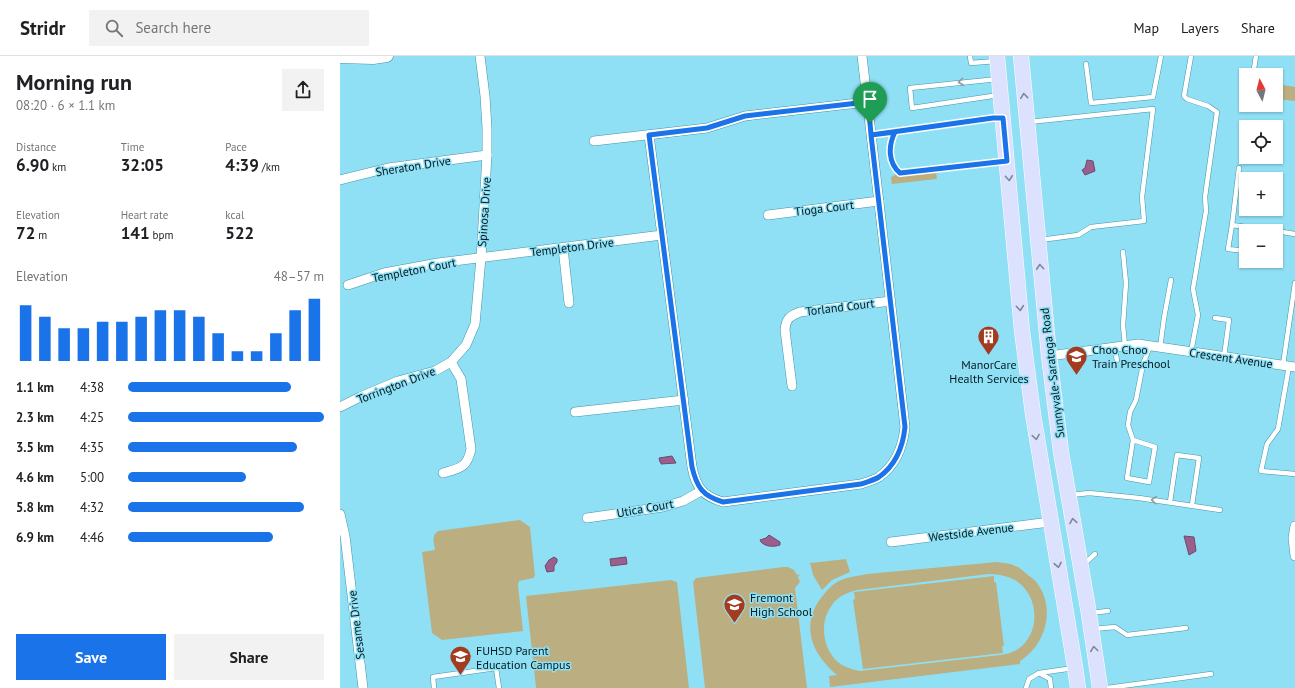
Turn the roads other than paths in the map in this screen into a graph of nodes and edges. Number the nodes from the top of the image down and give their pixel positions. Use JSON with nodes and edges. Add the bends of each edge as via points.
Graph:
{"nodes":[{"id":1,"x":387,"y":56,"type":"edge"},
{"id":2,"x":480,"y":56,"type":"edge"},
{"id":3,"x":862,"y":56,"type":"edge"},
{"id":4,"x":970,"y":56,"type":"edge"},
{"id":5,"x":1021,"y":56,"type":"edge"},
{"id":6,"x":1161,"y":56,"type":"edge"},
{"id":7,"x":1191,"y":56,"type":"edge"},
{"id":8,"x":1256,"y":56,"type":"edge"},
{"id":9,"x":340,"y":57,"type":"edge"},
{"id":10,"x":998,"y":58,"type":"edge"},
{"id":11,"x":1086,"y":64,"type":"dead end"},
{"id":12,"x":1254,"y":68,"type":"edge"},
{"id":13,"x":999,"y":79,"type":"junction"},
{"id":14,"x":1001,"y":95,"type":"junction"},
{"id":15,"x":867,"y":102,"type":"junction"},
{"id":16,"x":1003,"y":118,"type":"junction"},
{"id":17,"x":1027,"y":122,"type":"junction"},
{"id":18,"x":895,"y":132,"type":"junction"},
{"id":19,"x":649,"y":135,"type":"junction"},
{"id":20,"x":871,"y":135,"type":"junction"},
{"id":21,"x":594,"y":141,"type":"dead end"},
{"id":22,"x":487,"y":155,"type":"junction"},
{"id":23,"x":1007,"y":161,"type":"junction"},
{"id":24,"x":1239,"y":168,"type":"dead end"},
{"id":25,"x":340,"y":180,"type":"edge"},
{"id":26,"x":879,"y":201,"type":"junction"},
{"id":27,"x":768,"y":215,"type":"dead end"},
{"id":28,"x":1232,"y":225,"type":"junction"},
{"id":29,"x":1239,"y":226,"type":"edge"},
{"id":30,"x":1283,"y":232,"type":"edge"},
{"id":31,"x":1295,"y":234,"type":"edge"},
{"id":32,"x":662,"y":236,"type":"junction"},
{"id":33,"x":1038,"y":241,"type":"junction"},
{"id":34,"x":563,"y":248,"type":"junction"},
{"id":35,"x":1239,"y":250,"type":"edge"},
{"id":36,"x":1122,"y":252,"type":"dead end"},
{"id":37,"x":481,"y":258,"type":"junction"},
{"id":38,"x":1172,"y":280,"type":"dead end"},
{"id":39,"x":1295,"y":283,"type":"edge"},
{"id":40,"x":348,"y":285,"type":"dead end"},
{"id":41,"x":890,"y":301,"type":"junction"},
{"id":42,"x":569,"y":303,"type":"dead end"},
{"id":43,"x":1215,"y":318,"type":"dead end"},
{"id":44,"x":1125,"y":346,"type":"junction"},
{"id":45,"x":1150,"y":346,"type":"junction"},
{"id":46,"x":1114,"y":347,"type":"junction"},
{"id":47,"x":1160,"y":348,"type":"junction"},
{"id":48,"x":1191,"y":352,"type":"junction"},
{"id":49,"x":1048,"y":356,"type":"junction"},
{"id":50,"x":1224,"y":357,"type":"junction"},
{"id":51,"x":1117,"y":360,"type":"dead end"},
{"id":52,"x":451,"y":362,"type":"junction"},
{"id":53,"x":1289,"y":366,"type":"edge"},
{"id":54,"x":792,"y":386,"type":"dead end"},
{"id":55,"x":684,"y":400,"type":"junction"},
{"id":56,"x":340,"y":407,"type":"edge"},
{"id":57,"x":574,"y":412,"type":"dead end"},
{"id":58,"x":1133,"y":440,"type":"junction"},
{"id":59,"x":443,"y":473,"type":"dead end"},
{"id":60,"x":1295,"y":474,"type":"edge"},
{"id":61,"x":701,"y":491,"type":"junction"},
{"id":62,"x":1069,"y":495,"type":"junction"},
{"id":63,"x":1170,"y":502,"type":"junction"},
{"id":64,"x":1192,"y":505,"type":"junction"},
{"id":65,"x":1220,"y":510,"type":"dead end"},
{"id":66,"x":340,"y":514,"type":"edge"},
{"id":67,"x":587,"y":518,"type":"dead end"},
{"id":68,"x":1050,"y":522,"type":"junction"},
{"id":69,"x":1295,"y":526,"type":"edge"},
{"id":70,"x":891,"y":542,"type":"dead end"},
{"id":71,"x":1095,"y":554,"type":"dead end"},
{"id":72,"x":1295,"y":556,"type":"edge"},
{"id":73,"x":1080,"y":568,"type":"junction"},
{"id":74,"x":1108,"y":611,"type":"dead end"},
{"id":75,"x":1089,"y":614,"type":"junction"},
{"id":76,"x":1186,"y":628,"type":"dead end"},
{"id":77,"x":1091,"y":629,"type":"junction"},
{"id":78,"x":1075,"y":667,"type":"junction"},
{"id":79,"x":1039,"y":673,"type":"junction"},
{"id":80,"x":1211,"y":674,"type":"dead end"},
{"id":81,"x":363,"y":688,"type":"edge"},
{"id":82,"x":434,"y":688,"type":"edge"},
{"id":83,"x":499,"y":688,"type":"edge"},
{"id":84,"x":1026,"y":688,"type":"edge"},
{"id":85,"x":1051,"y":688,"type":"edge"},
{"id":86,"x":1078,"y":688,"type":"edge"},
{"id":87,"x":1088,"y":688,"type":"edge"},
{"id":88,"x":1100,"y":688,"type":"edge"},
{"id":89,"x":1107,"y":688,"type":"edge"}],
"edges":[{"from":1,"to":9,"type":"street"},
{"from":2,"to":22,"type":"street","name":"Spinosa Drive","via":[[488,128]]},
{"from":3,"to":15,"type":"street"},
{"from":4,"to":10,"type":"lane","via":[[971,63]]},
{"from":17,"to":5,"type":"main road","name":"Sunnyvale-Saratoga Road","one_way":true},
{"from":6,"to":11,"type":"lane","via":[[1153,97],[1145,98],[1091,103]]},
{"from":7,"to":48,"type":"lane","via":[[1184,96],[1217,112],[1194,290],[1198,315]]},
{"from":8,"to":12,"type":"lane"},
{"from":10,"to":13,"type":"main road","name":"Sunnyvale-Saratoga Road"},
{"from":13,"to":14,"type":"main road","name":"Sunnyvale-Saratoga Road"},
{"from":13,"to":14,"type":"lane","one_way":true,"via":[[910,88],[912,108]]},
{"from":14,"to":16,"type":"main road","name":"Sunnyvale-Saratoga Road"},
{"from":15,"to":19,"type":"street","via":[[745,116],[707,128]]},
{"from":15,"to":20,"type":"street"},
{"from":16,"to":18,"type":"lane"},
{"from":16,"to":23,"type":"main road","name":"Sunnyvale-Saratoga Road"},
{"from":17,"to":33,"type":"main road","name":"Sunnyvale-Saratoga Road"},
{"from":17,"to":33,"type":"lane","via":[[1153,109],[1142,196],[1144,221],[1091,227],[1078,235]]},
{"from":18,"to":20,"type":"lane"},
{"from":18,"to":23,"type":"lane","via":[[890,156],[892,164],[900,173]]},
{"from":19,"to":21,"type":"street"},
{"from":19,"to":32,"type":"street"},
{"from":20,"to":26,"type":"street"},
{"from":22,"to":25,"type":"street","name":"Sheraton Drive","via":[[388,168]]},
{"from":22,"to":37,"type":"street","name":"Spinosa Drive"},
{"from":23,"to":68,"type":"main road","name":"Sunnyvale-Saratoga Road","one_way":true,"via":[[1022,331]]},
{"from":24,"to":28,"type":"lane"},
{"from":26,"to":27,"type":"street","name":"Tioga Court"},
{"from":26,"to":41,"type":"street"},
{"from":28,"to":29,"type":"lane"},
{"from":28,"to":35,"type":"lane","via":[[1228,248]]},
{"from":30,"to":31,"type":"lane"},
{"from":32,"to":34,"type":"street","name":"Templeton Drive"},
{"from":32,"to":55,"type":"street"},
{"from":49,"to":33,"type":"main road","name":"Sunnyvale-Saratoga Road","one_way":true},
{"from":34,"to":37,"type":"street","name":"Templeton Drive"},
{"from":34,"to":42,"type":"street"},
{"from":36,"to":44,"type":"lane","via":[[1126,283],[1123,325]]},
{"from":37,"to":40,"type":"street","name":"Templeton Court","via":[[384,273]]},
{"from":37,"to":52,"type":"street","name":"Spinosa Drive","via":[[475,324],[466,345]]},
{"from":38,"to":47,"type":"lane"},
{"from":39,"to":53,"type":"lane"},
{"from":41,"to":54,"type":"street","name":"Torland Court","via":[[800,312],[791,316],[786,322],[785,330]]},
{"from":41,"to":61,"type":"street","via":[[905,427],[904,440],[894,462],[879,477],[861,484],[723,502],[712,499]]},
{"from":43,"to":50,"type":"lane","via":[[1230,320]]},
{"from":44,"to":45,"type":"street","name":"Crescent Avenue"},
{"from":44,"to":46,"type":"street","name":"Crescent Avenue"},
{"from":45,"to":47,"type":"street","name":"Crescent Avenue"},
{"from":45,"to":58,"type":"lane","via":[[1143,364],[1136,400],[1130,412],[1128,425]]},
{"from":46,"to":49,"type":"street","name":"Crescent Avenue"},
{"from":46,"to":51,"type":"lane"},
{"from":47,"to":48,"type":"street","name":"Crescent Avenue"},
{"from":48,"to":50,"type":"street","name":"Crescent Avenue"},
{"from":49,"to":62,"type":"main road","name":"Sunnyvale-Saratoga Road"},
{"from":50,"to":53,"type":"street","name":"Crescent Avenue"},
{"from":52,"to":56,"type":"street","name":"Torrington Drive","via":[[435,371],[398,382]]},
{"from":52,"to":59,"type":"street","via":[[461,379],[471,449],[469,459],[462,468]]},
{"from":53,"to":60,"type":"lane","via":[[1278,429],[1267,444],[1261,472]]},
{"from":55,"to":57,"type":"street"},
{"from":55,"to":61,"type":"street","via":[[694,478]]},
{"from":58,"to":58,"type":"lane","via":[[1127,478],[1149,482],[1155,447]]},
{"from":61,"to":67,"type":"street","name":"Utica Court","via":[[683,501],[663,507]]},
{"from":63,"to":62,"type":"lane","one_way":true,"via":[[1110,495]]},
{"from":73,"to":62,"type":"main road","name":"Sunnyvale-Saratoga Road","one_way":true},
{"from":63,"to":64,"type":"lane"},
{"from":63,"to":64,"type":"lane","via":[[1177,455],[1199,458]]},
{"from":64,"to":65,"type":"lane"},
{"from":66,"to":81,"type":"street","name":"Sesame Drive","via":[[345,536]]},
{"from":68,"to":70,"type":"street","name":"Westside Avenue"},
{"from":68,"to":78,"type":"main road","name":"Sunnyvale-Saratoga Road","one_way":true},
{"from":69,"to":72,"type":"street"},
{"from":71,"to":73,"type":"lane"},
{"from":73,"to":75,"type":"main road","name":"Sunnyvale-Saratoga Road"},
{"from":74,"to":75,"type":"lane"},
{"from":75,"to":77,"type":"main road","name":"Sunnyvale-Saratoga Road"},
{"from":76,"to":77,"type":"lane","via":[[1127,635],[1115,627]]},
{"from":88,"to":77,"type":"main road","name":"Sunnyvale-Saratoga Road","one_way":true},
{"from":78,"to":79,"type":"lane"},
{"from":78,"to":86,"type":"main road","name":"Sunnyvale-Saratoga Road"},
{"from":78,"to":87,"type":"main road","via":[[1084,672]]},
{"from":79,"to":84,"type":"lane","via":[[1029,679]]},
{"from":79,"to":85,"type":"lane","via":[[1050,679]]},
{"from":80,"to":89,"type":"lane"},
{"from":82,"to":83,"type":"lane","via":[[433,677],[496,668]]}]}
